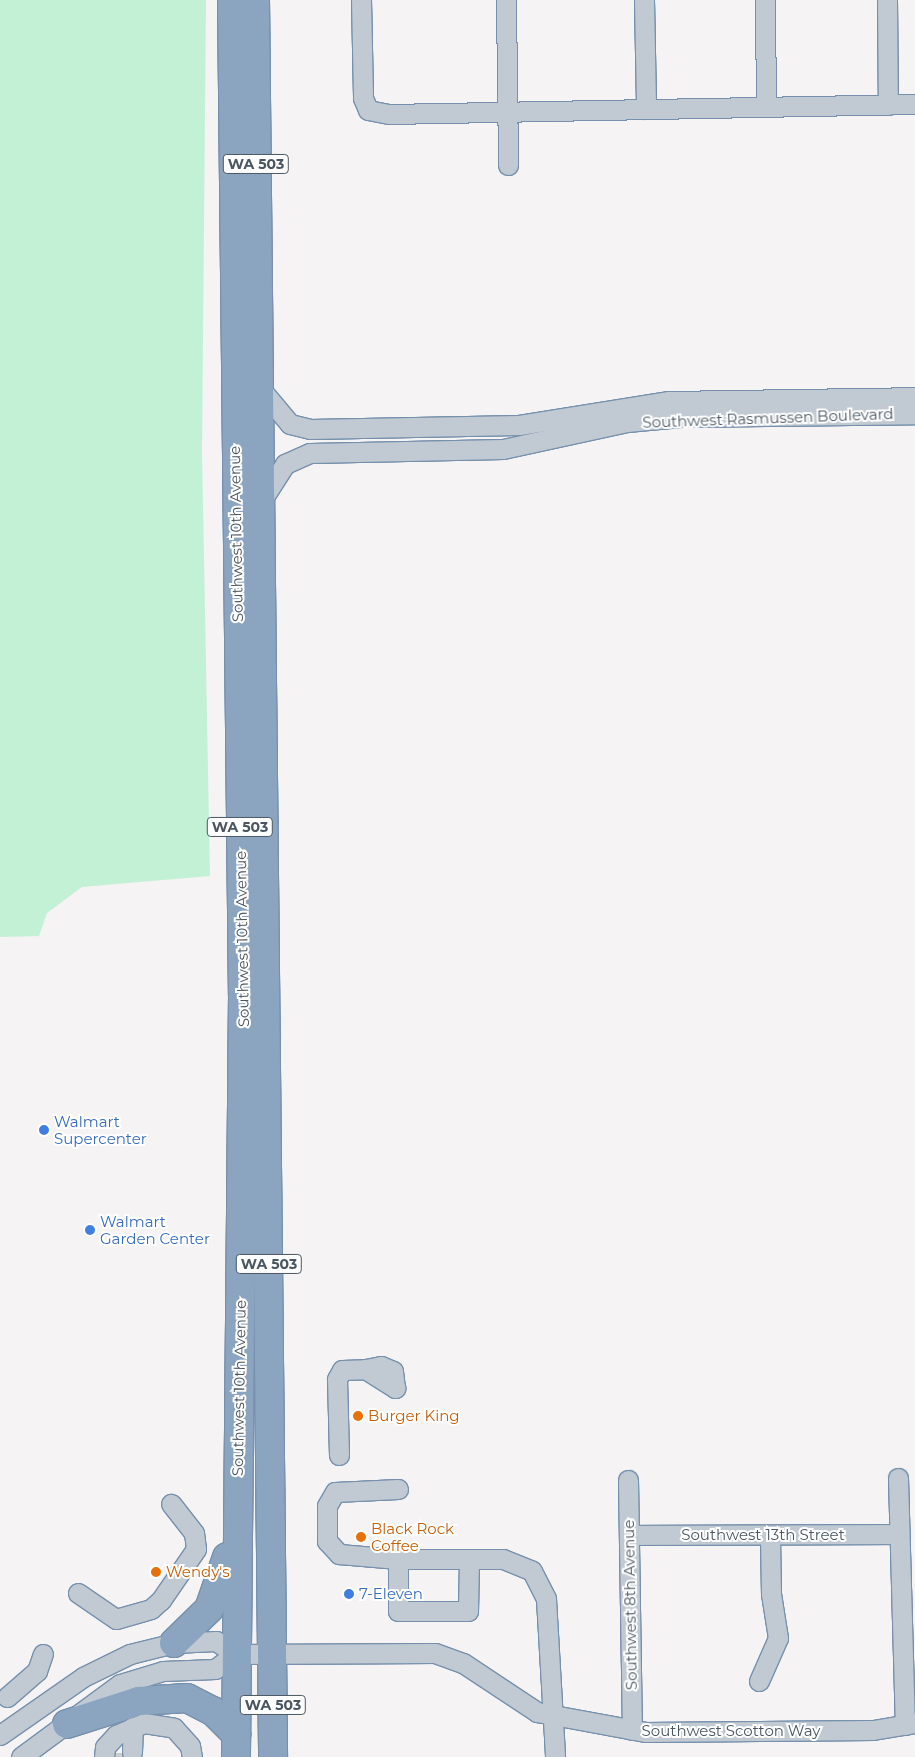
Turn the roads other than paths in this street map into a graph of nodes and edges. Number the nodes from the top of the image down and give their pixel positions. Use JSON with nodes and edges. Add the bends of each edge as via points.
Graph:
{"nodes":[{"id":1,"x":232,"y":0,"type":"edge"},
{"id":2,"x":255,"y":0,"type":"edge"},
{"id":3,"x":361,"y":0,"type":"edge"},
{"id":4,"x":506,"y":0,"type":"edge"},
{"id":5,"x":644,"y":0,"type":"edge"},
{"id":6,"x":765,"y":0,"type":"edge"},
{"id":7,"x":887,"y":0,"type":"edge"},
{"id":8,"x":915,"y":104,"type":"edge"},
{"id":9,"x":888,"y":105,"type":"junction"},
{"id":10,"x":766,"y":107,"type":"junction"},
{"id":11,"x":646,"y":109,"type":"junction"},
{"id":12,"x":507,"y":111,"type":"junction"},
{"id":13,"x":508,"y":165,"type":"dead end"},
{"id":14,"x":259,"y":387,"type":"junction"},
{"id":15,"x":915,"y":397,"type":"edge"},
{"id":16,"x":915,"y":414,"type":"edge"},
{"id":17,"x":259,"y":506,"type":"junction"},
{"id":18,"x":394,"y":1388,"type":"dead end"},
{"id":19,"x":338,"y":1456,"type":"dead end"},
{"id":20,"x":898,"y":1478,"type":"dead end"},
{"id":21,"x":628,"y":1480,"type":"dead end"},
{"id":22,"x":398,"y":1489,"type":"dead end"},
{"id":23,"x":171,"y":1504,"type":"dead end"},
{"id":24,"x":237,"y":1530,"type":"junction"},
{"id":25,"x":898,"y":1534,"type":"junction"},
{"id":26,"x":770,"y":1535,"type":"junction"},
{"id":27,"x":629,"y":1536,"type":"junction"},
{"id":28,"x":398,"y":1558,"type":"junction"},
{"id":29,"x":468,"y":1559,"type":"junction"},
{"id":30,"x":78,"y":1593,"type":"dead end"},
{"id":31,"x":174,"y":1643,"type":"junction"},
{"id":32,"x":43,"y":1654,"type":"dead end"},
{"id":33,"x":236,"y":1654,"type":"junction"},
{"id":34,"x":272,"y":1654,"type":"junction"},
{"id":35,"x":759,"y":1681,"type":"dead end"},
{"id":36,"x":7,"y":1697,"type":"dead end"},
{"id":37,"x":554,"y":1717,"type":"junction"},
{"id":38,"x":67,"y":1724,"type":"junction"},
{"id":39,"x":910,"y":1724,"type":"edge"},
{"id":40,"x":632,"y":1730,"type":"junction"},
{"id":41,"x":0,"y":1735,"type":"edge"},
{"id":42,"x":120,"y":1744,"type":"edge"},
{"id":43,"x":236,"y":1746,"type":"edge"},
{"id":44,"x":21,"y":1757,"type":"edge"},
{"id":45,"x":192,"y":1757,"type":"edge"},
{"id":46,"x":273,"y":1757,"type":"edge"},
{"id":47,"x":555,"y":1757,"type":"edge"}],
"edges":[{"from":1,"to":24,"type":"highway","name":"Southwest 10th Avenue","number":"WA 503","via":[[243,996]]},
{"from":2,"to":14,"type":"highway","name":"Southwest 10th Avenue","number":"WA 503"},
{"from":3,"to":12,"type":"street","via":[[363,98],[368,110]]},
{"from":4,"to":12,"type":"street"},
{"from":5,"to":11,"type":"street"},
{"from":6,"to":10,"type":"street"},
{"from":7,"to":9,"type":"street"},
{"from":8,"to":9,"type":"street"},
{"from":9,"to":10,"type":"street"},
{"from":10,"to":11,"type":"street"},
{"from":11,"to":12,"type":"street"},
{"from":12,"to":13,"type":"street"},
{"from":14,"to":15,"type":"street","name":"Southwest Rasmussen Boulevard","via":[[290,424],[310,428],[519,425],[669,401]]},
{"from":14,"to":17,"type":"highway","name":"Southwest 10th Avenue","number":"WA 503"},
{"from":16,"to":17,"type":"street","name":"Southwest Rasmussen Boulevard","via":[[681,417],[627,422],[503,449],[310,453],[285,464]]},
{"from":17,"to":34,"type":"highway","name":"Southwest 10th Avenue","number":"WA 503"},
{"from":18,"to":19,"type":"street","via":[[365,1369],[346,1368],[337,1379]]},
{"from":20,"to":25,"type":"street"},
{"from":21,"to":27,"type":"street","name":"Southwest 8th Avenue"},
{"from":22,"to":28,"type":"street","via":[[335,1492],[328,1500],[327,1523],[327,1541],[336,1552]]},
{"from":23,"to":30,"type":"street","via":[[194,1533],[196,1549],[161,1600],[151,1609],[116,1619]]},
{"from":24,"to":31,"type":"highway","via":[[216,1599],[202,1618]]},
{"from":24,"to":33,"type":"highway","name":"Southwest 10th Avenue","number":"WA 503"},
{"from":25,"to":26,"type":"street","name":"Southwest 13th Street"},
{"from":25,"to":39,"type":"street"},
{"from":26,"to":27,"type":"street","name":"Southwest 13th Street"},
{"from":26,"to":35,"type":"street","via":[[771,1594],[778,1638]]},
{"from":27,"to":40,"type":"street","name":"Southwest 8th Avenue"},
{"from":28,"to":29,"type":"street"},
{"from":28,"to":29,"type":"street","via":[[398,1611],[468,1611]]},
{"from":29,"to":37,"type":"street","via":[[519,1562],[542,1584]]},
{"from":31,"to":33,"type":"street","via":[[216,1641]]},
{"from":31,"to":41,"type":"street","via":[[99,1667]]},
{"from":32,"to":36,"type":"street","via":[[37,1671]]},
{"from":33,"to":34,"type":"street","name":"Southwest Scotton Way"},
{"from":33,"to":38,"type":"street","via":[[215,1669],[163,1670],[120,1684]]},
{"from":33,"to":43,"type":"highway","name":"Southwest 10th Avenue","number":"WA 503"},
{"from":34,"to":37,"type":"street","name":"Southwest Scotton Way","via":[[435,1654],[463,1663],[521,1703]]},
{"from":34,"to":46,"type":"highway","name":"Southwest 10th Avenue","number":"WA 503"},
{"from":37,"to":40,"type":"street","name":"Southwest Scotton Way"},
{"from":37,"to":47,"type":"street"},
{"from":38,"to":43,"type":"highway","via":[[139,1700],[187,1698],[213,1711]]},
{"from":38,"to":44,"type":"street"},
{"from":39,"to":40,"type":"street","name":"Southwest Scotton Way","via":[[872,1730]]},
{"from":42,"to":45,"type":"street","via":[[144,1723],[174,1728],[190,1746]]}]}
